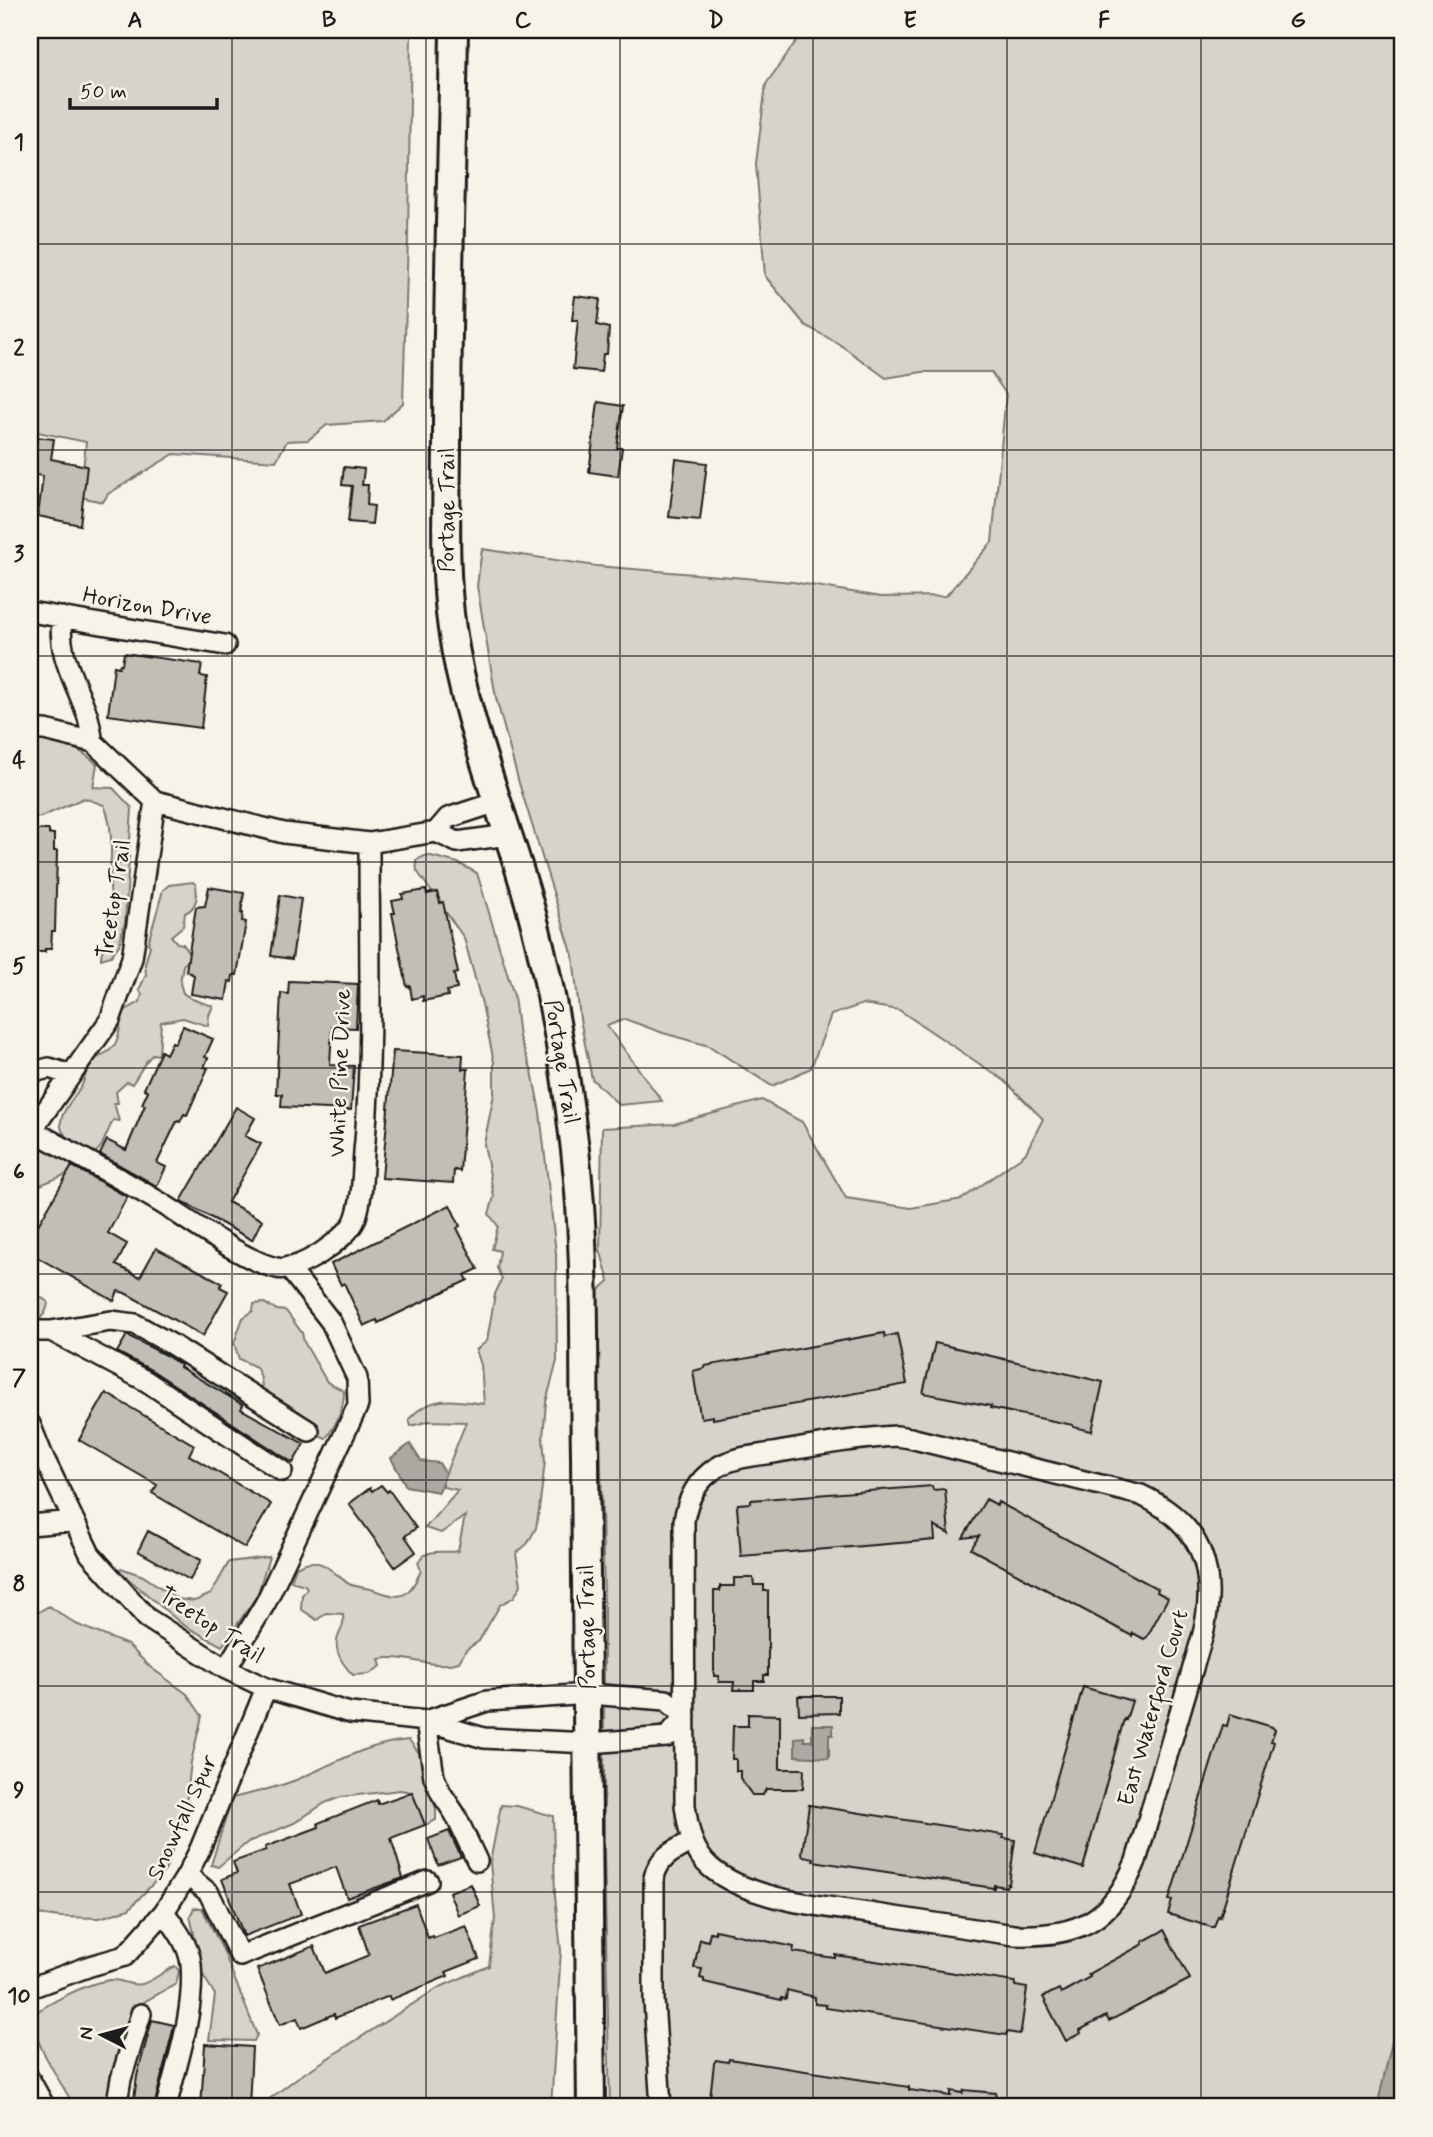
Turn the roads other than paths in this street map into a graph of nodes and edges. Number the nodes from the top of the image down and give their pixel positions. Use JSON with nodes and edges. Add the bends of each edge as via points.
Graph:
{"nodes":[{"id":1,"x":454,"y":30,"type":"edge"},
{"id":2,"x":30,"y":612,"type":"edge"},
{"id":3,"x":62,"y":617,"type":"junction"},
{"id":4,"x":225,"y":645,"type":"dead end"},
{"id":5,"x":30,"y":730,"type":"edge"},
{"id":6,"x":93,"y":742,"type":"junction"},
{"id":7,"x":155,"y":801,"type":"junction"},
{"id":8,"x":497,"y":802,"type":"junction"},
{"id":9,"x":436,"y":832,"type":"junction"},
{"id":10,"x":508,"y":835,"type":"junction"},
{"id":11,"x":369,"y":843,"type":"junction"},
{"id":12,"x":30,"y":1073,"type":"edge"},
{"id":13,"x":71,"y":1075,"type":"junction"},
{"id":14,"x":31,"y":1131,"type":"edge"},
{"id":15,"x":288,"y":1267,"type":"junction"},
{"id":16,"x":30,"y":1331,"type":"edge"},
{"id":17,"x":51,"y":1331,"type":"junction"},
{"id":18,"x":30,"y":1424,"type":"edge"},
{"id":19,"x":309,"y":1431,"type":"dead end"},
{"id":20,"x":36,"y":1458,"type":"edge"},
{"id":21,"x":282,"y":1471,"type":"dead end"},
{"id":22,"x":74,"y":1521,"type":"junction"},
{"id":23,"x":30,"y":1525,"type":"edge"},
{"id":24,"x":226,"y":1669,"type":"junction"},
{"id":25,"x":266,"y":1688,"type":"junction"},
{"id":26,"x":589,"y":1694,"type":"junction"},
{"id":27,"x":685,"y":1716,"type":"junction"},
{"id":28,"x":426,"y":1721,"type":"junction"},
{"id":29,"x":589,"y":1743,"type":"junction"},
{"id":30,"x":692,"y":1841,"type":"junction"},
{"id":31,"x":477,"y":1861,"type":"dead end"},
{"id":32,"x":187,"y":1875,"type":"junction"},
{"id":33,"x":428,"y":1881,"type":"dead end"},
{"id":34,"x":164,"y":1912,"type":"junction"},
{"id":35,"x":30,"y":1988,"type":"edge"},
{"id":36,"x":141,"y":2014,"type":"dead end"},
{"id":37,"x":30,"y":2080,"type":"edge"},
{"id":38,"x":45,"y":2107,"type":"edge"},
{"id":39,"x":116,"y":2107,"type":"edge"},
{"id":40,"x":166,"y":2107,"type":"edge"},
{"id":41,"x":591,"y":2107,"type":"edge"},
{"id":42,"x":661,"y":2107,"type":"edge"}],
"edges":[{"from":1,"to":8,"type":"main road","name":"Portage Trail","via":[[448,572],[462,685]]},
{"from":2,"to":3,"type":"street","name":"Horizon Drive"},
{"from":3,"to":4,"type":"street","name":"Horizon Drive"},
{"from":3,"to":6,"type":"street","name":"Horizon Drive","via":[[63,655]]},
{"from":5,"to":6,"type":"street"},
{"from":6,"to":7,"type":"street"},
{"from":7,"to":11,"type":"street","via":[[284,833]]},
{"from":7,"to":13,"type":"street","name":"Treetop Trail","via":[[132,958],[110,1020]]},
{"from":8,"to":9,"type":"street","via":[[448,818]]},
{"from":8,"to":10,"type":"main road","name":"Portage Trail"},
{"from":9,"to":10,"type":"street","via":[[457,842]]},
{"from":9,"to":11,"type":"street"},
{"from":10,"to":26,"type":"main road","name":"Portage Trail","via":[[557,1021],[576,1153],[585,1301]]},
{"from":11,"to":15,"type":"street","name":"White Pine Drive","via":[[370,1039],[360,1196],[355,1221],[342,1238],[320,1254]]},
{"from":12,"to":13,"type":"street","via":[[49,1068]]},
{"from":13,"to":14,"type":"street","name":"Treetop Trail"},
{"from":14,"to":15,"type":"street","via":[[251,1257],[278,1269]]},
{"from":15,"to":24,"type":"street","via":[[331,1322],[357,1378],[359,1405],[266,1602]]},
{"from":16,"to":17,"type":"street"},
{"from":17,"to":19,"type":"street","via":[[111,1321],[135,1324]]},
{"from":17,"to":21,"type":"street","via":[[146,1381]]},
{"from":18,"to":20,"type":"street","name":"Treetop Trail"},
{"from":20,"to":22,"type":"street","name":"Treetop Trail"},
{"from":22,"to":23,"type":"street"},
{"from":22,"to":24,"type":"street","name":"Treetop Trail","via":[[90,1554],[148,1618]]},
{"from":24,"to":25,"type":"street","name":"Treetop Trail"},
{"from":25,"to":28,"type":"street","name":"Treetop Trail","via":[[350,1713]]},
{"from":25,"to":32,"type":"street","name":"Snowfall Spur"},
{"from":26,"to":27,"type":"street","via":[[666,1700]]},
{"from":26,"to":28,"type":"street","name":"Treetop Trail","via":[[487,1700]]},
{"from":26,"to":29,"type":"main road","name":"Portage Trail"},
{"from":27,"to":29,"type":"street","via":[[667,1737]]},
{"from":27,"to":30,"type":"street","name":"East Waterford Court","via":[[685,1805]]},
{"from":27,"to":30,"type":"street","name":"East Waterford Court","via":[[686,1508],[708,1473],[729,1461],[882,1437],[910,1438],[1141,1495],[1167,1509],[1187,1529],[1207,1569],[1209,1609],[1203,1634],[1136,1861],[1116,1900],[1075,1929],[1014,1936],[769,1895],[711,1868]]},
{"from":28,"to":29,"type":"street","name":"Treetop Trail","via":[[484,1738]]},
{"from":28,"to":31,"type":"street","via":[[434,1777]]},
{"from":29,"to":41,"type":"main road","name":"Portage Trail"},
{"from":30,"to":42,"type":"street","via":[[661,1861],[654,1878],[654,2001]]},
{"from":32,"to":33,"type":"street","via":[[209,1893],[240,1956]]},
{"from":32,"to":34,"type":"street","name":"Snowfall Spur"},
{"from":34,"to":35,"type":"street","name":"Snowfall Spur","via":[[125,1956]]},
{"from":34,"to":40,"type":"street","via":[[181,1935],[191,1963],[188,2015]]},
{"from":36,"to":39,"type":"street"},
{"from":37,"to":38,"type":"street"}]}
